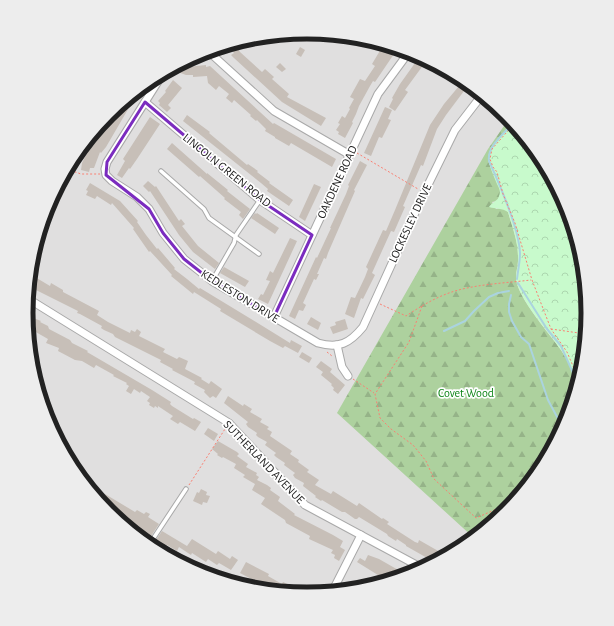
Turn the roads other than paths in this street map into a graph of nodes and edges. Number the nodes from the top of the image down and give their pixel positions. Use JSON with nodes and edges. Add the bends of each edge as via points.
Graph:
{"nodes":[{"id":1,"x":214,"y":56,"type":"edge"},
{"id":2,"x":405,"y":58,"type":"edge"},
{"id":3,"x":156,"y":84,"type":"edge"},
{"id":4,"x":479,"y":100,"type":"edge"},
{"id":5,"x":145,"y":102,"type":"junction"},
{"id":6,"x":351,"y":152,"type":"junction"},
{"id":7,"x":161,"y":171,"type":"dead end"},
{"id":8,"x":260,"y":200,"type":"junction"},
{"id":9,"x":312,"y":235,"type":"junction"},
{"id":10,"x":235,"y":239,"type":"junction"},
{"id":11,"x":259,"y":254,"type":"dead end"},
{"id":12,"x":212,"y":281,"type":"junction"},
{"id":13,"x":34,"y":302,"type":"edge"},
{"id":14,"x":274,"y":317,"type":"junction"},
{"id":15,"x":337,"y":345,"type":"junction"},
{"id":16,"x":348,"y":376,"type":"road end"},
{"id":17,"x":186,"y":489,"type":"road end"},
{"id":18,"x":361,"y":536,"type":"junction"},
{"id":19,"x":153,"y":539,"type":"edge"},
{"id":20,"x":415,"y":565,"type":"edge"},
{"id":21,"x":335,"y":585,"type":"edge"}],
"edges":[{"from":1,"to":6,"type":"street","via":[[274,111]]},
{"from":2,"to":6,"type":"street","name":"OAKDENE ROAD","via":[[378,94]]},
{"from":3,"to":5,"type":"street"},
{"from":4,"to":15,"type":"street","name":"LOCKESLEY DRIVE","via":[[455,130],[363,327],[354,338]]},
{"from":5,"to":8,"type":"street","name":"LINCOLN GREEN ROAD"},
{"from":5,"to":12,"type":"street","name":"KEDLESTON DRIVE","via":[[107,162],[106,175],[137,197],[149,209],[162,233],[184,259]]},
{"from":6,"to":9,"type":"street","name":"OAKDENE ROAD"},
{"from":7,"to":10,"type":"lane","via":[[204,208],[209,218]]},
{"from":8,"to":9,"type":"street","name":"LINCOLN GREEN ROAD"},
{"from":8,"to":10,"type":"lane"},
{"from":9,"to":14,"type":"street","name":"OAKDENE ROAD"},
{"from":10,"to":11,"type":"lane"},
{"from":10,"to":12,"type":"lane"},
{"from":12,"to":14,"type":"street","name":"KEDLESTON DRIVE"},
{"from":13,"to":18,"type":"street","name":"SUTHERLAND AVENUE","via":[[229,423],[306,505]]},
{"from":14,"to":15,"type":"street","name":"KEDLESTON DRIVE","via":[[318,343]]},
{"from":15,"to":16,"type":"street","via":[[342,367]]},
{"from":17,"to":19,"type":"lane"},
{"from":18,"to":20,"type":"street","name":"SUTHERLAND AVENUE"},
{"from":18,"to":21,"type":"street"}]}
